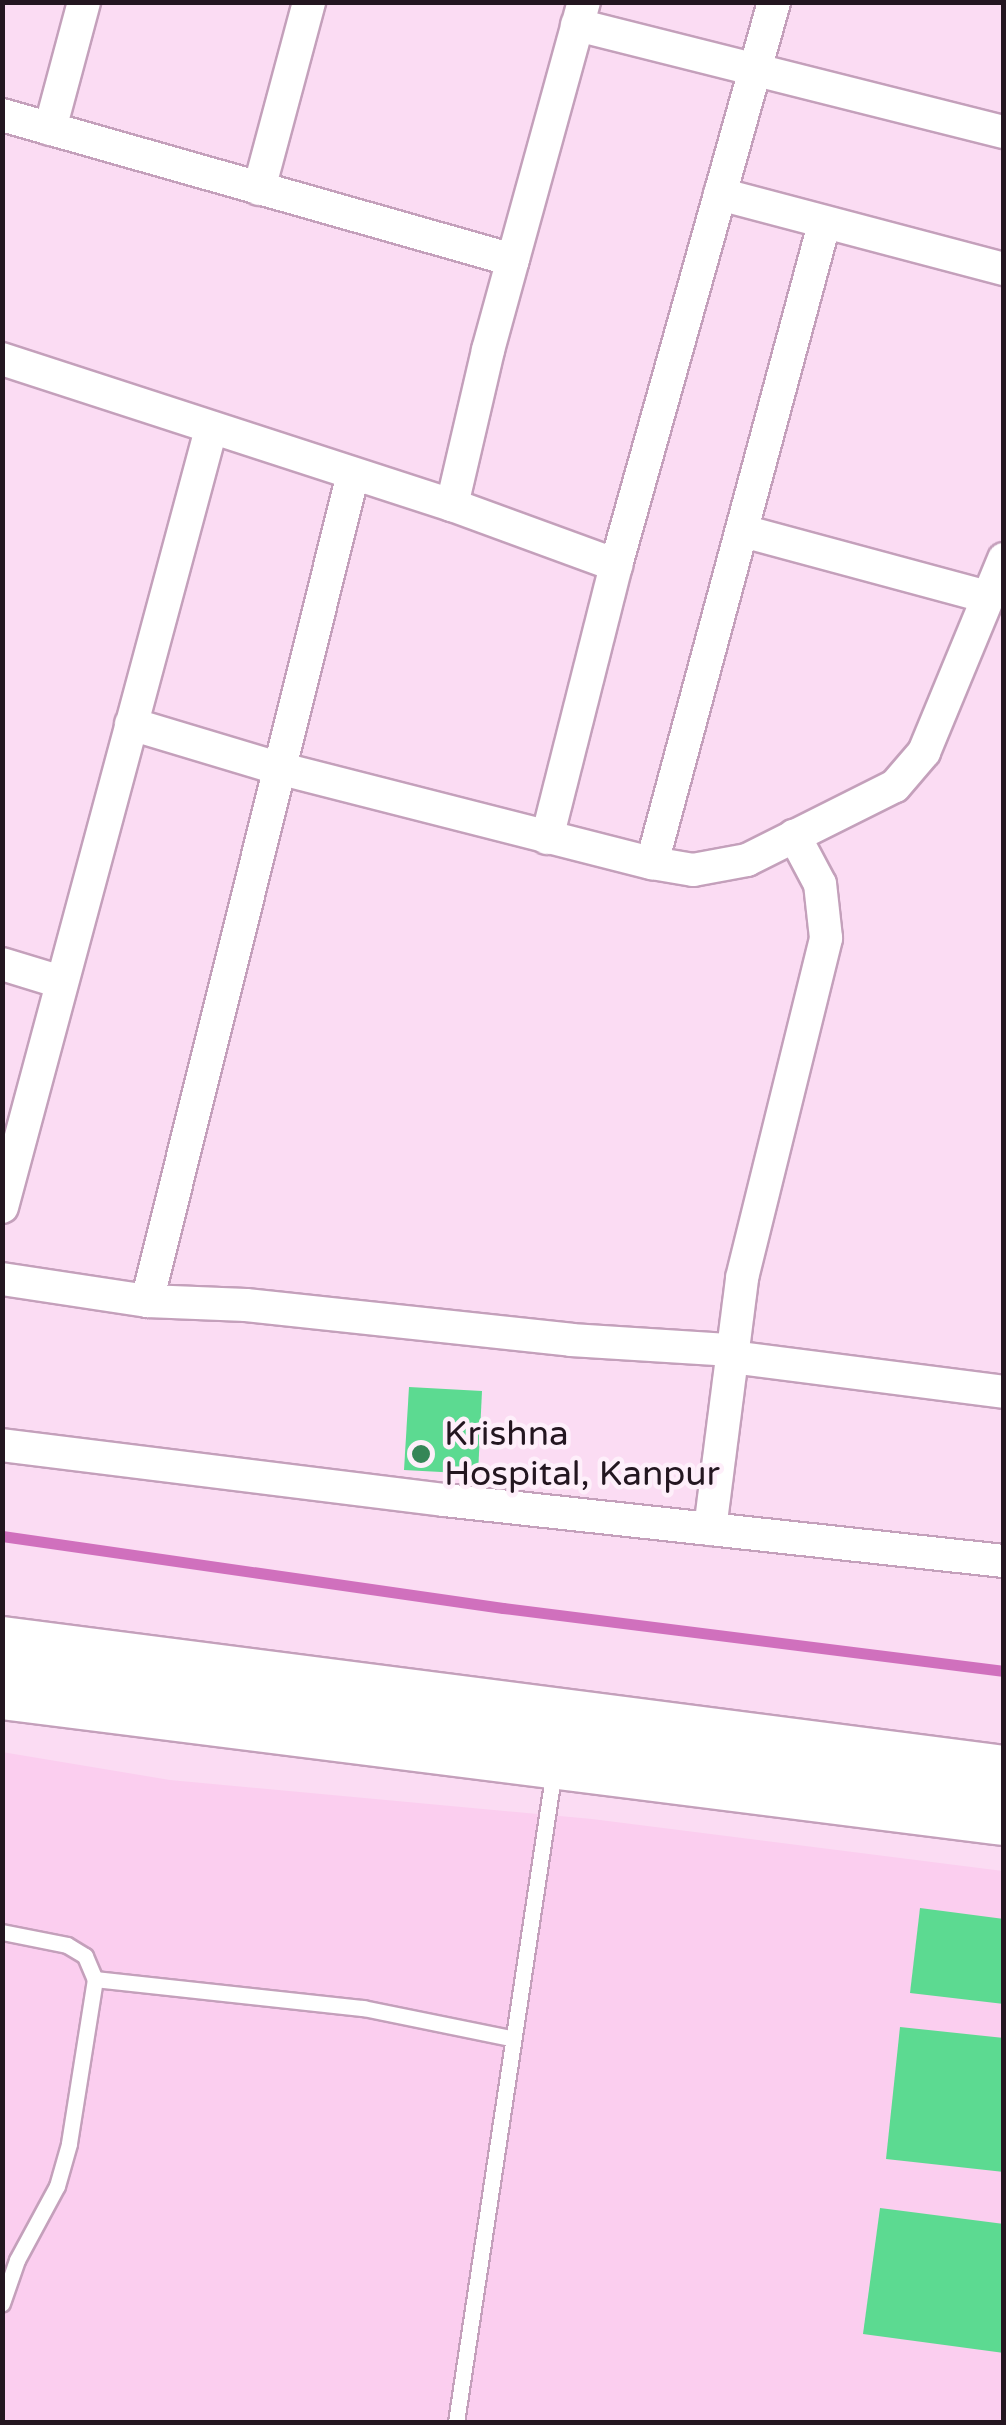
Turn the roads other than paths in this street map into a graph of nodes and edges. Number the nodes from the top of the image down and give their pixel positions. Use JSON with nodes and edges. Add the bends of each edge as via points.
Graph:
{"nodes":[{"id":1,"x":84,"y":2,"type":"edge"},
{"id":2,"x":309,"y":2,"type":"edge"},
{"id":3,"x":774,"y":2,"type":"edge"},
{"id":4,"x":580,"y":14,"type":"edge"},
{"id":5,"x":755,"y":70,"type":"junction"},
{"id":6,"x":2,"y":115,"type":"edge"},
{"id":7,"x":50,"y":129,"type":"junction"},
{"id":8,"x":1004,"y":132,"type":"edge"},
{"id":9,"x":260,"y":188,"type":"junction"},
{"id":10,"x":720,"y":194,"type":"junction"},
{"id":11,"x":824,"y":224,"type":"junction"},
{"id":12,"x":513,"y":260,"type":"junction"},
{"id":13,"x":1004,"y":270,"type":"edge"},
{"id":14,"x":2,"y":360,"type":"edge"},
{"id":15,"x":212,"y":429,"type":"junction"},
{"id":16,"x":354,"y":474,"type":"junction"},
{"id":17,"x":452,"y":504,"type":"junction"},
{"id":18,"x":744,"y":530,"type":"junction"},
{"id":19,"x":1004,"y":559,"type":"edge"},
{"id":20,"x":616,"y":565,"type":"junction"},
{"id":21,"x":988,"y":598,"type":"junction"},
{"id":22,"x":131,"y":724,"type":"junction"},
{"id":23,"x":278,"y":768,"type":"junction"},
{"id":24,"x":794,"y":835,"type":"junction"},
{"id":25,"x":547,"y":838,"type":"junction"},
{"id":26,"x":652,"y":864,"type":"junction"},
{"id":27,"x":2,"y":964,"type":"edge"},
{"id":28,"x":62,"y":982,"type":"junction"},
{"id":29,"x":2,"y":1207,"type":"edge"},
{"id":30,"x":2,"y":1279,"type":"edge"},
{"id":31,"x":147,"y":1300,"type":"junction"},
{"id":32,"x":731,"y":1354,"type":"junction"},
{"id":33,"x":1004,"y":1392,"type":"edge"},
{"id":34,"x":2,"y":1445,"type":"edge"},
{"id":35,"x":710,"y":1529,"type":"junction"},
{"id":36,"x":1004,"y":1561,"type":"edge"},
{"id":37,"x":2,"y":1644,"type":"edge"},
{"id":38,"x":2,"y":1694,"type":"edge"},
{"id":39,"x":558,"y":1740,"type":"junction"},
{"id":40,"x":1004,"y":1772,"type":"edge"},
{"id":41,"x":1004,"y":1819,"type":"edge"},
{"id":42,"x":2,"y":1932,"type":"edge"},
{"id":43,"x":95,"y":1979,"type":"junction"},
{"id":44,"x":511,"y":2038,"type":"junction"},
{"id":45,"x":3,"y":2299,"type":"edge"},
{"id":46,"x":456,"y":2422,"type":"edge"}],
"edges":[{"from":1,"to":7,"type":"street"},
{"from":2,"to":9,"type":"street"},
{"from":3,"to":5,"type":"street"},
{"from":4,"to":5,"type":"street"},
{"from":4,"to":12,"type":"street"},
{"from":5,"to":8,"type":"street"},
{"from":5,"to":10,"type":"street"},
{"from":6,"to":7,"type":"street"},
{"from":7,"to":9,"type":"street"},
{"from":9,"to":12,"type":"street"},
{"from":10,"to":11,"type":"street"},
{"from":10,"to":20,"type":"street"},
{"from":11,"to":13,"type":"street"},
{"from":11,"to":18,"type":"street"},
{"from":12,"to":17,"type":"street"},
{"from":14,"to":15,"type":"street"},
{"from":15,"to":16,"type":"street"},
{"from":15,"to":22,"type":"street"},
{"from":16,"to":17,"type":"street"},
{"from":16,"to":23,"type":"street"},
{"from":17,"to":20,"type":"street"},
{"from":18,"to":21,"type":"street"},
{"from":18,"to":26,"type":"street"},
{"from":19,"to":21,"type":"street"},
{"from":20,"to":25,"type":"street"},
{"from":21,"to":24,"type":"street","via":[[924,752],[895,786]]},
{"from":22,"to":23,"type":"street"},
{"from":22,"to":28,"type":"street"},
{"from":23,"to":25,"type":"street"},
{"from":23,"to":31,"type":"street"},
{"from":24,"to":26,"type":"street","via":[[747,860],[693,870]]},
{"from":24,"to":32,"type":"street","via":[[820,884],[826,938],[742,1278]]},
{"from":25,"to":26,"type":"street"},
{"from":27,"to":28,"type":"street"},
{"from":28,"to":29,"type":"street"},
{"from":30,"to":31,"type":"street"},
{"from":31,"to":32,"type":"street"},
{"from":32,"to":33,"type":"street"},
{"from":32,"to":35,"type":"street"},
{"from":34,"to":35,"type":"street"},
{"from":35,"to":36,"type":"street"},
{"from":37,"to":39,"type":"highway"},
{"from":38,"to":39,"type":"highway"},
{"from":39,"to":40,"type":"highway"},
{"from":39,"to":41,"type":"highway"},
{"from":39,"to":44,"type":"lane"},
{"from":42,"to":43,"type":"lane","via":[[67,1945],[85,1956]]},
{"from":43,"to":44,"type":"lane","via":[[362,2008]]},
{"from":43,"to":45,"type":"lane","via":[[58,2186]]},
{"from":44,"to":46,"type":"lane"}]}
